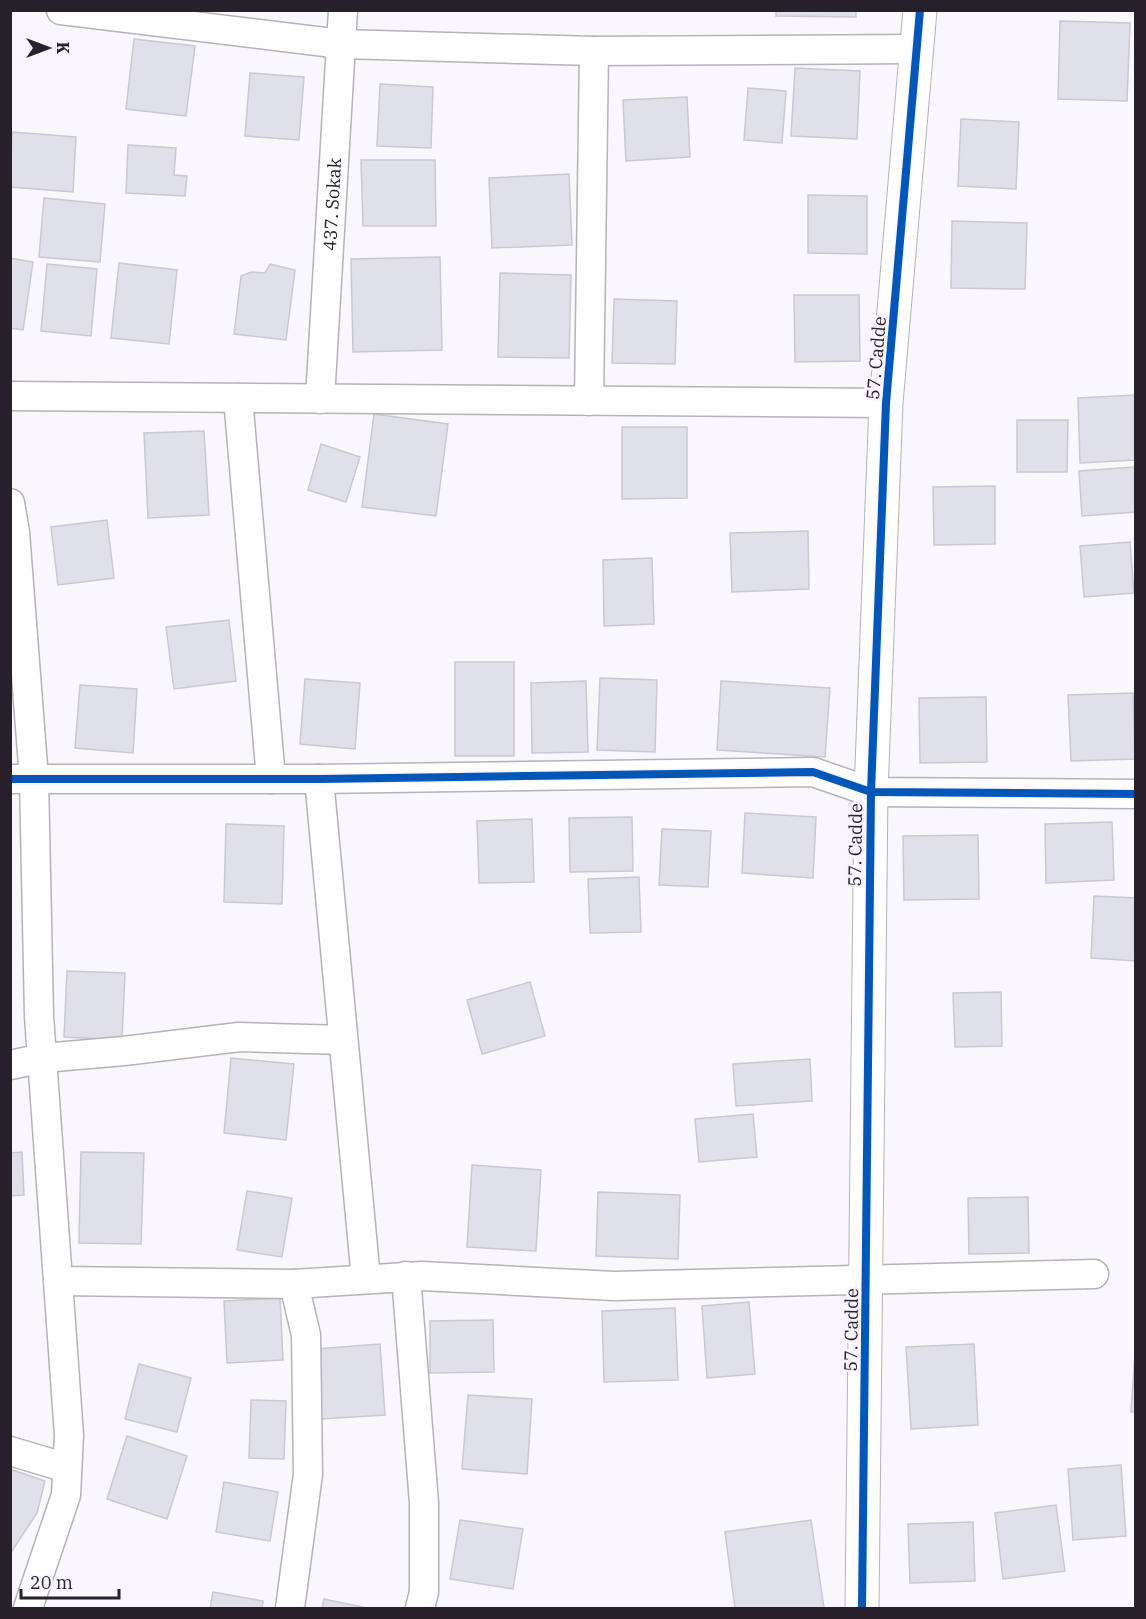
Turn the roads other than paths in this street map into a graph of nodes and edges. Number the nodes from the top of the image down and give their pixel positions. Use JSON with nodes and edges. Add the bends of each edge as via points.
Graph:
{"nodes":[{"id":1,"x":61,"y":10,"type":"edge"},
{"id":2,"x":343,"y":10,"type":"edge"},
{"id":3,"x":920,"y":10,"type":"edge"},
{"id":4,"x":341,"y":44,"type":"junction"},
{"id":5,"x":917,"y":49,"type":"junction"},
{"id":6,"x":594,"y":51,"type":"junction"},
{"id":7,"x":10,"y":396,"type":"edge"},
{"id":8,"x":238,"y":398,"type":"junction"},
{"id":9,"x":320,"y":399,"type":"junction"},
{"id":10,"x":589,"y":401,"type":"junction"},
{"id":11,"x":886,"y":403,"type":"junction"},
{"id":12,"x":10,"y":502,"type":"edge"},
{"id":13,"x":22,"y":778,"type":"edge"},
{"id":14,"x":271,"y":778,"type":"junction"},
{"id":15,"x":319,"y":778,"type":"junction"},
{"id":16,"x":871,"y":792,"type":"junction"},
{"id":17,"x":1136,"y":794,"type":"edge"},
{"id":18,"x":343,"y":1040,"type":"junction"},
{"id":19,"x":43,"y":1058,"type":"junction"},
{"id":20,"x":10,"y":1065,"type":"edge"},
{"id":21,"x":1094,"y":1274,"type":"dead end"},
{"id":22,"x":406,"y":1276,"type":"junction"},
{"id":23,"x":366,"y":1279,"type":"junction"},
{"id":24,"x":866,"y":1279,"type":"junction"},
{"id":25,"x":59,"y":1281,"type":"junction"},
{"id":26,"x":294,"y":1284,"type":"junction"},
{"id":27,"x":10,"y":1451,"type":"edge"},
{"id":28,"x":67,"y":1468,"type":"junction"},
{"id":29,"x":28,"y":1608,"type":"edge"},
{"id":30,"x":290,"y":1608,"type":"edge"},
{"id":31,"x":420,"y":1608,"type":"edge"},
{"id":32,"x":862,"y":1608,"type":"edge"}],
"edges":[{"from":1,"to":4,"type":"street"},
{"from":2,"to":4,"type":"street","name":"437. Sokak"},
{"from":3,"to":5,"type":"street","name":"57. Cadde"},
{"from":4,"to":6,"type":"street"},
{"from":4,"to":9,"type":"street","name":"437. Sokak"},
{"from":5,"to":6,"type":"street"},
{"from":5,"to":11,"type":"street","name":"57. Cadde"},
{"from":6,"to":10,"type":"street"},
{"from":7,"to":8,"type":"street"},
{"from":8,"to":9,"type":"street"},
{"from":8,"to":14,"type":"street"},
{"from":9,"to":10,"type":"street"},
{"from":10,"to":11,"type":"street"},
{"from":11,"to":16,"type":"street","name":"57. Cadde"},
{"from":12,"to":13,"type":"street","via":[[15,532]]},
{"from":13,"to":14,"type":"street"},
{"from":13,"to":19,"type":"street"},
{"from":14,"to":15,"type":"street"},
{"from":15,"to":16,"type":"street","via":[[813,772]]},
{"from":15,"to":18,"type":"street"},
{"from":16,"to":17,"type":"street"},
{"from":16,"to":24,"type":"street","name":"57. Cadde"},
{"from":18,"to":19,"type":"street","via":[[239,1037]]},
{"from":18,"to":23,"type":"street"},
{"from":19,"to":20,"type":"street"},
{"from":19,"to":25,"type":"street"},
{"from":21,"to":24,"type":"street"},
{"from":22,"to":23,"type":"street"},
{"from":22,"to":24,"type":"street","via":[[614,1286]]},
{"from":22,"to":31,"type":"street","via":[[424,1503],[424,1592]]},
{"from":23,"to":26,"type":"street"},
{"from":24,"to":32,"type":"street","name":"57. Cadde"},
{"from":25,"to":26,"type":"street"},
{"from":25,"to":28,"type":"street","via":[[69,1435]]},
{"from":26,"to":30,"type":"street","via":[[306,1335],[308,1474]]},
{"from":27,"to":28,"type":"street"},
{"from":28,"to":29,"type":"street","via":[[66,1495]]}]}
